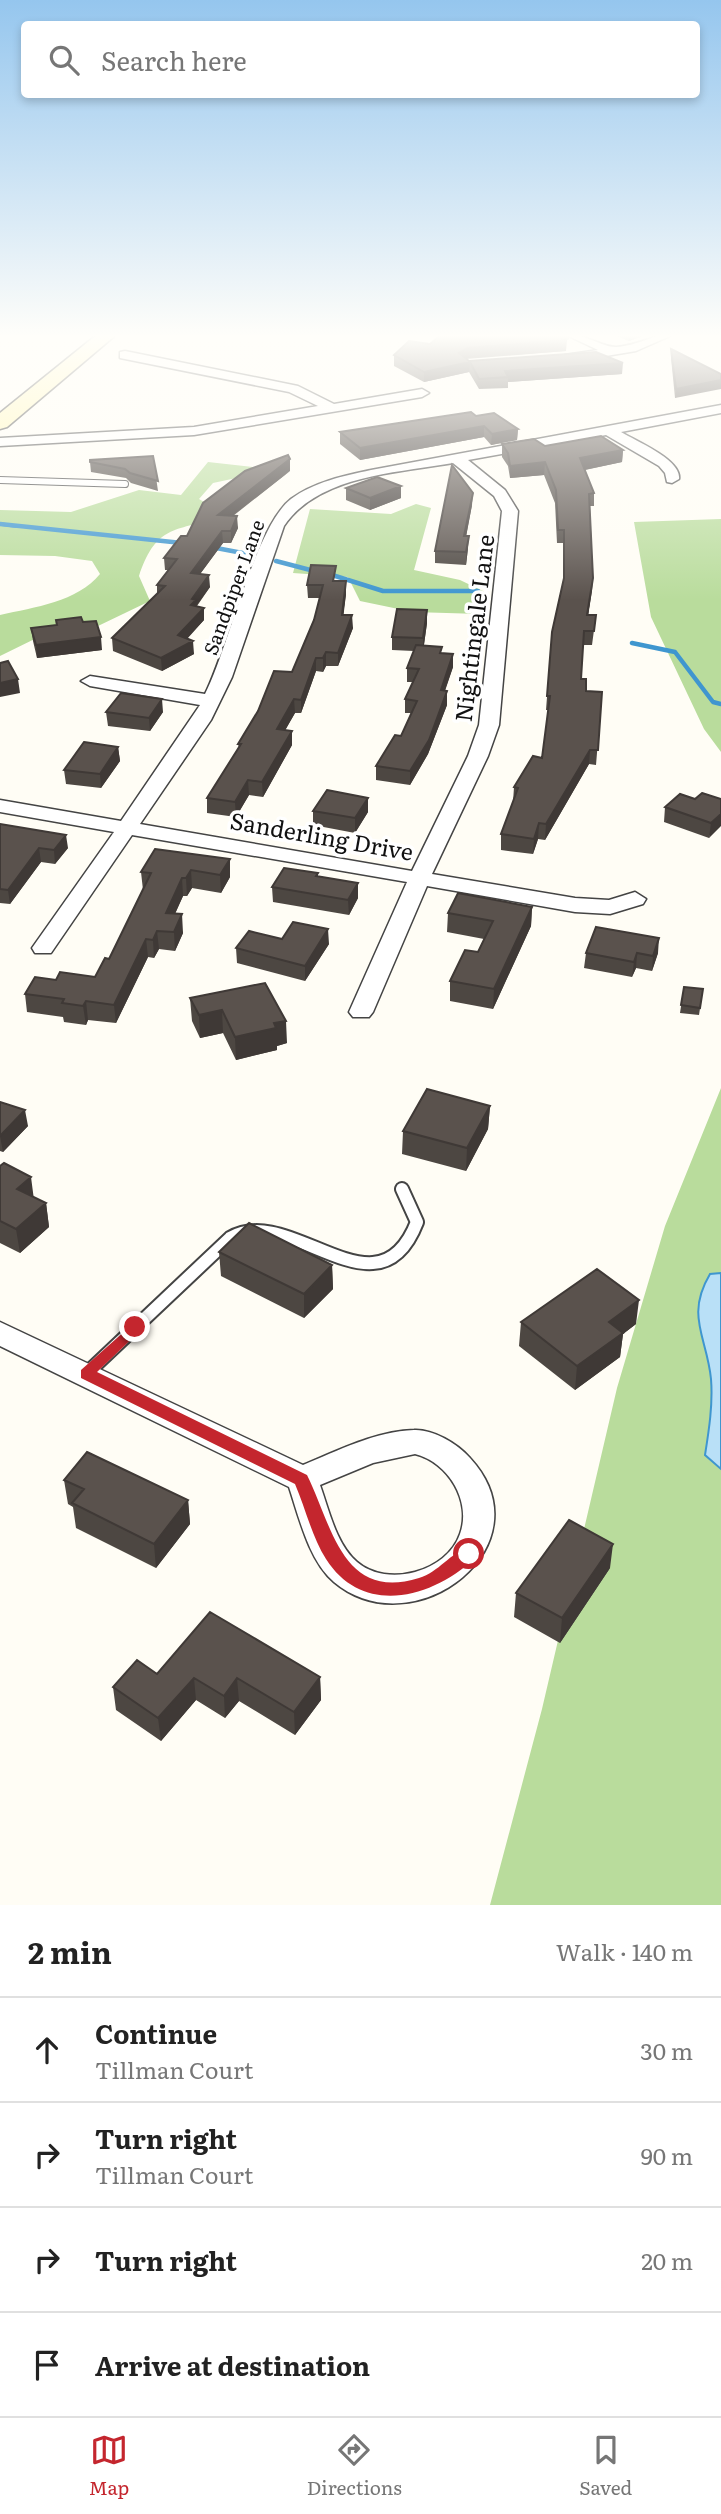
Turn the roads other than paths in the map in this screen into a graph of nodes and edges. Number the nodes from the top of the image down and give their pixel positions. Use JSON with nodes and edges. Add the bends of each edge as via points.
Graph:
{"nodes":[{"id":1,"x":246,"y":422,"type":"edge"},
{"id":2,"x":652,"y":422,"type":"edge"},
{"id":3,"x":608,"y":430,"type":"junction"},
{"id":4,"x":0,"y":442,"type":"edge"},
{"id":5,"x":456,"y":458,"type":"junction"},
{"id":6,"x":672,"y":479,"type":"dead end"},
{"id":7,"x":0,"y":480,"type":"edge"},
{"id":8,"x":125,"y":484,"type":"dead end"},
{"id":9,"x":90,"y":681,"type":"dead end"},
{"id":10,"x":211,"y":701,"type":"junction"},
{"id":11,"x":0,"y":806,"type":"edge"},
{"id":12,"x":124,"y":828,"type":"junction"},
{"id":13,"x":419,"y":879,"type":"junction"},
{"id":14,"x":635,"y":899,"type":"dead end"},
{"id":15,"x":43,"y":948,"type":"dead end"},
{"id":16,"x":361,"y":1012,"type":"dead end"},
{"id":17,"x":402,"y":1189,"type":"dead end"},
{"id":18,"x":0,"y":1333,"type":"edge"},
{"id":19,"x":86,"y":1374,"type":"junction"},
{"id":20,"x":302,"y":1479,"type":"junction"}],
"edges":[{"from":1,"to":4,"type":"street","via":[[194,431]]},
{"from":2,"to":3,"type":"street","name":"Sandpiper Lane"},
{"from":3,"to":5,"type":"street","name":"Sandpiper Lane"},
{"from":3,"to":6,"type":"street","via":[[664,463],[673,472]]},
{"from":5,"to":10,"type":"street","name":"Sandpiper Lane","via":[[348,479],[290,506],[276,526]]},
{"from":5,"to":13,"type":"street","name":"Nightingale Lane","via":[[500,493],[511,517],[489,725]]},
{"from":7,"to":8,"type":"lane"},
{"from":9,"to":10,"type":"street"},
{"from":10,"to":12,"type":"street","name":"Sandpiper Lane","via":[[192,735]]},
{"from":11,"to":12,"type":"street","name":"Sanderling Drive"},
{"from":12,"to":13,"type":"street","name":"Sanderling Drive"},
{"from":12,"to":15,"type":"street","name":"Sandpiper Lane"},
{"from":13,"to":14,"type":"street","name":"Sanderling Drive","via":[[575,905],[610,907]]},
{"from":13,"to":16,"type":"street","name":"Nightingale Lane"},
{"from":17,"to":19,"type":"lane","via":[[417,1222],[397,1255],[379,1262],[356,1262],[267,1229],[246,1228]]},
{"from":18,"to":19,"type":"street"},
{"from":19,"to":20,"type":"street"},
{"from":20,"to":20,"type":"street","via":[[332,1555],[345,1572],[368,1585],[399,1590],[420,1586],[450,1571],[469,1554],[480,1532],[481,1514],[473,1486],[462,1468],[428,1444],[391,1445]]}]}
